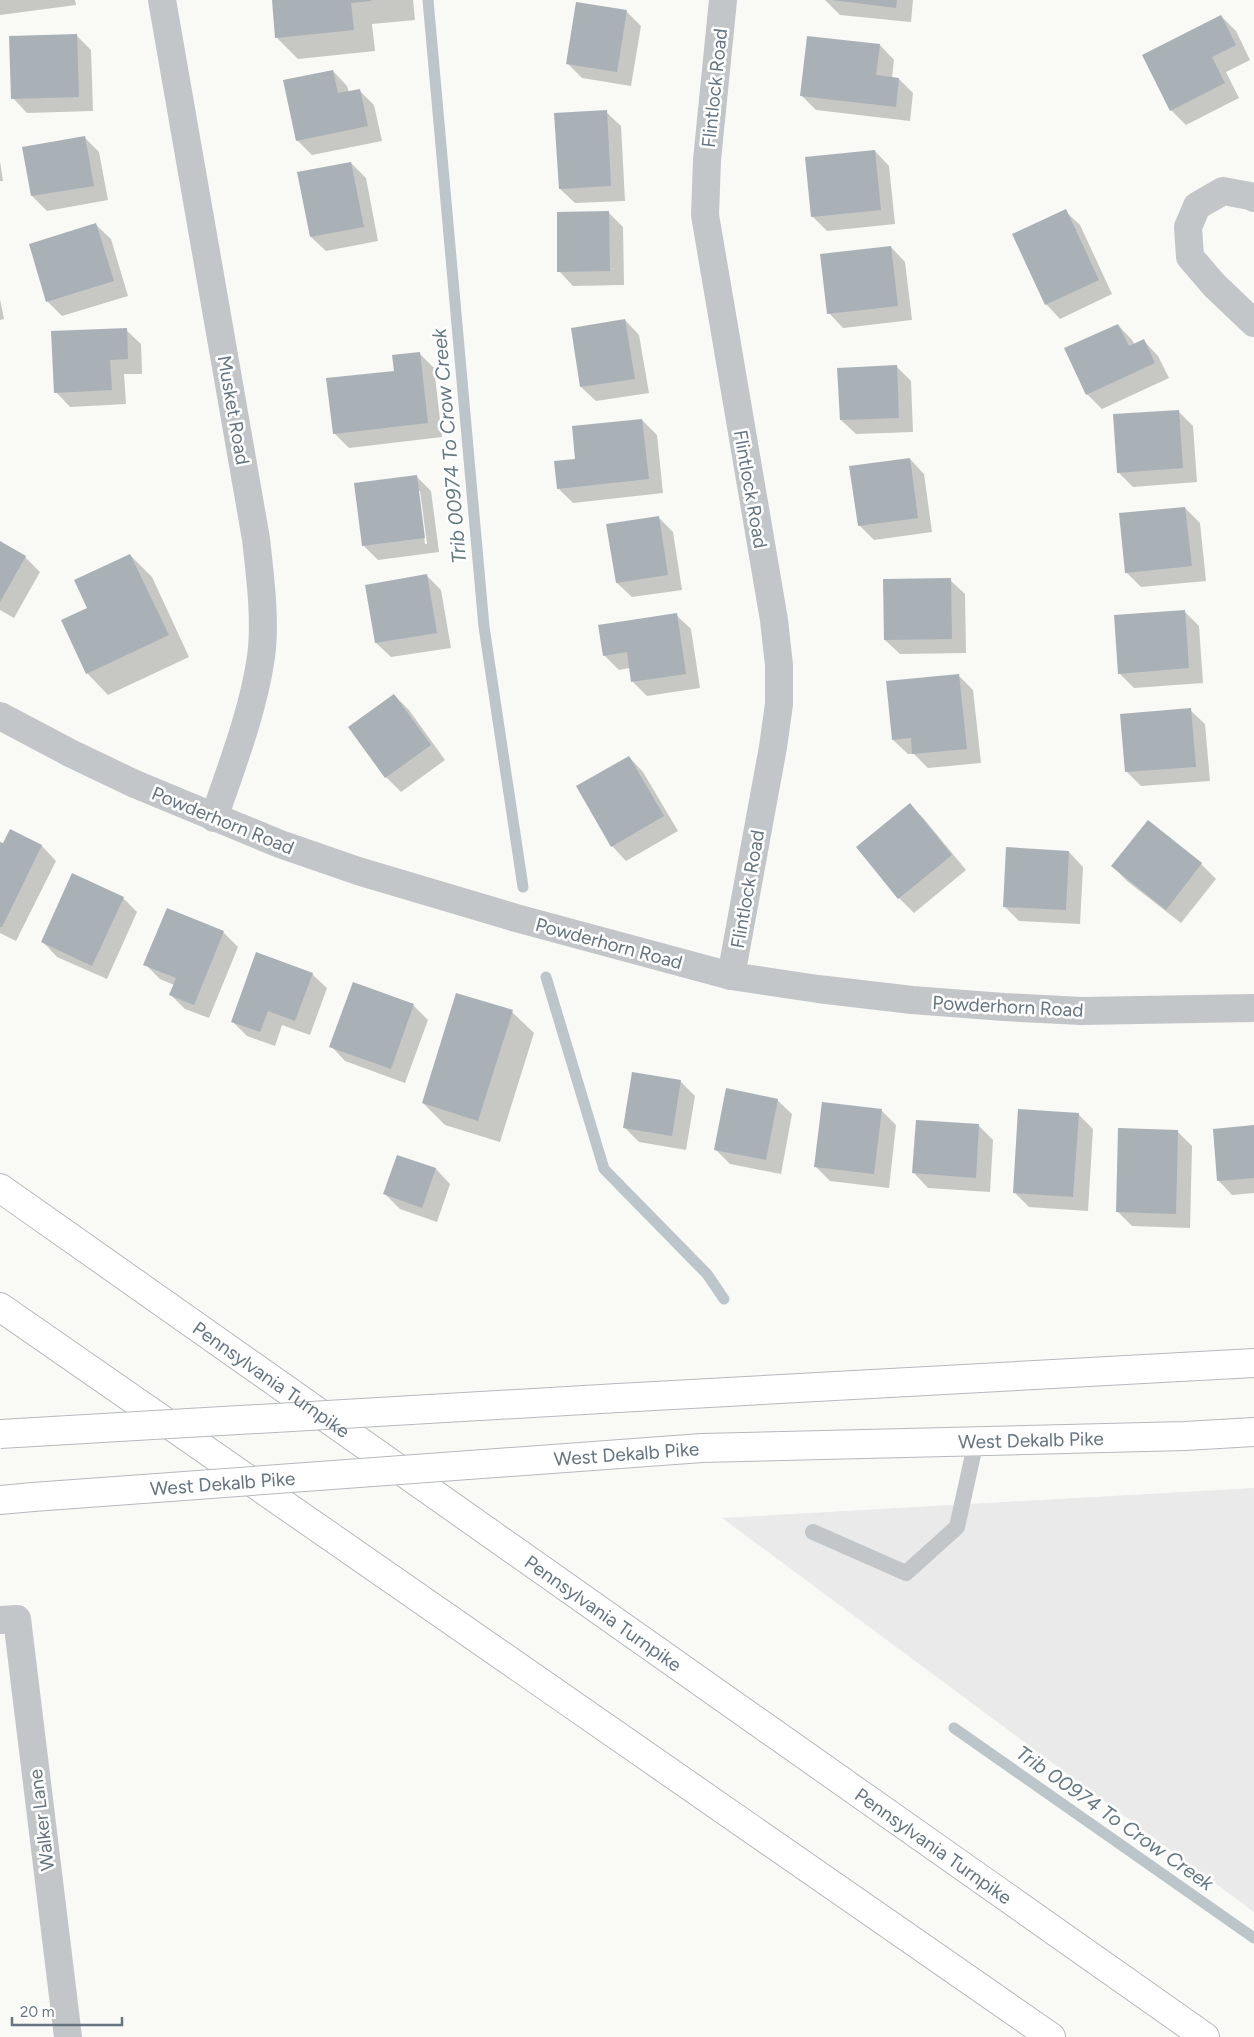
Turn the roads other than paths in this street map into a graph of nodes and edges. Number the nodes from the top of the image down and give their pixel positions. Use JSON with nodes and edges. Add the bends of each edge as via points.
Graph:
{"nodes":[{"id":1,"x":162,"y":0,"type":"edge"},
{"id":2,"x":723,"y":0,"type":"edge"},
{"id":3,"x":1254,"y":198,"type":"edge"},
{"id":4,"x":1254,"y":323,"type":"edge"},
{"id":5,"x":0,"y":716,"type":"edge"},
{"id":6,"x":214,"y":818,"type":"junction"},
{"id":7,"x":732,"y":976,"type":"junction"},
{"id":8,"x":1254,"y":1008,"type":"edge"},
{"id":9,"x":0,"y":1188,"type":"edge"},
{"id":10,"x":0,"y":1307,"type":"edge"},
{"id":11,"x":1254,"y":1364,"type":"edge"},
{"id":12,"x":1254,"y":1432,"type":"edge"},
{"id":13,"x":0,"y":1434,"type":"edge"},
{"id":14,"x":976,"y":1441,"type":"junction"},
{"id":15,"x":0,"y":1500,"type":"edge"},
{"id":16,"x":813,"y":1532,"type":"dead end"},
{"id":17,"x":0,"y":1620,"type":"edge"},
{"id":18,"x":68,"y":2037,"type":"edge"},
{"id":19,"x":1051,"y":2037,"type":"edge"},
{"id":20,"x":1205,"y":2037,"type":"edge"}],
"edges":[{"from":1,"to":6,"type":"street","name":"Musket Road","via":[[256,539],[262,597],[262,655],[253,702]]},
{"from":2,"to":7,"type":"street","name":"Flintlock Road","via":[[707,160],[705,215],[779,665],[779,704],[773,747]]},
{"from":3,"to":4,"type":"street","via":[[1223,191],[1197,206],[1188,227],[1190,257],[1214,286]]},
{"from":5,"to":6,"type":"street","name":"Powderhorn Road","via":[[127,780]]},
{"from":6,"to":7,"type":"street","name":"Powderhorn Road","via":[[358,871],[516,918]]},
{"from":7,"to":8,"type":"street","name":"Powderhorn Road","via":[[912,1000],[1004,1007],[1099,1011]]},
{"from":9,"to":20,"type":"highway","name":"Pennsylvania Turnpike"},
{"from":10,"to":19,"type":"highway"},
{"from":11,"to":13,"type":"highway","bridge":true},
{"from":12,"to":14,"type":"highway","name":"West Dekalb Pike"},
{"from":14,"to":15,"type":"highway","name":"West Dekalb Pike","bridge":true,"via":[[702,1448]]},
{"from":14,"to":16,"type":"lane","via":[[957,1528],[906,1573]]},
{"from":17,"to":18,"type":"street","name":"Walker Lane","via":[[17,1619]]}]}
